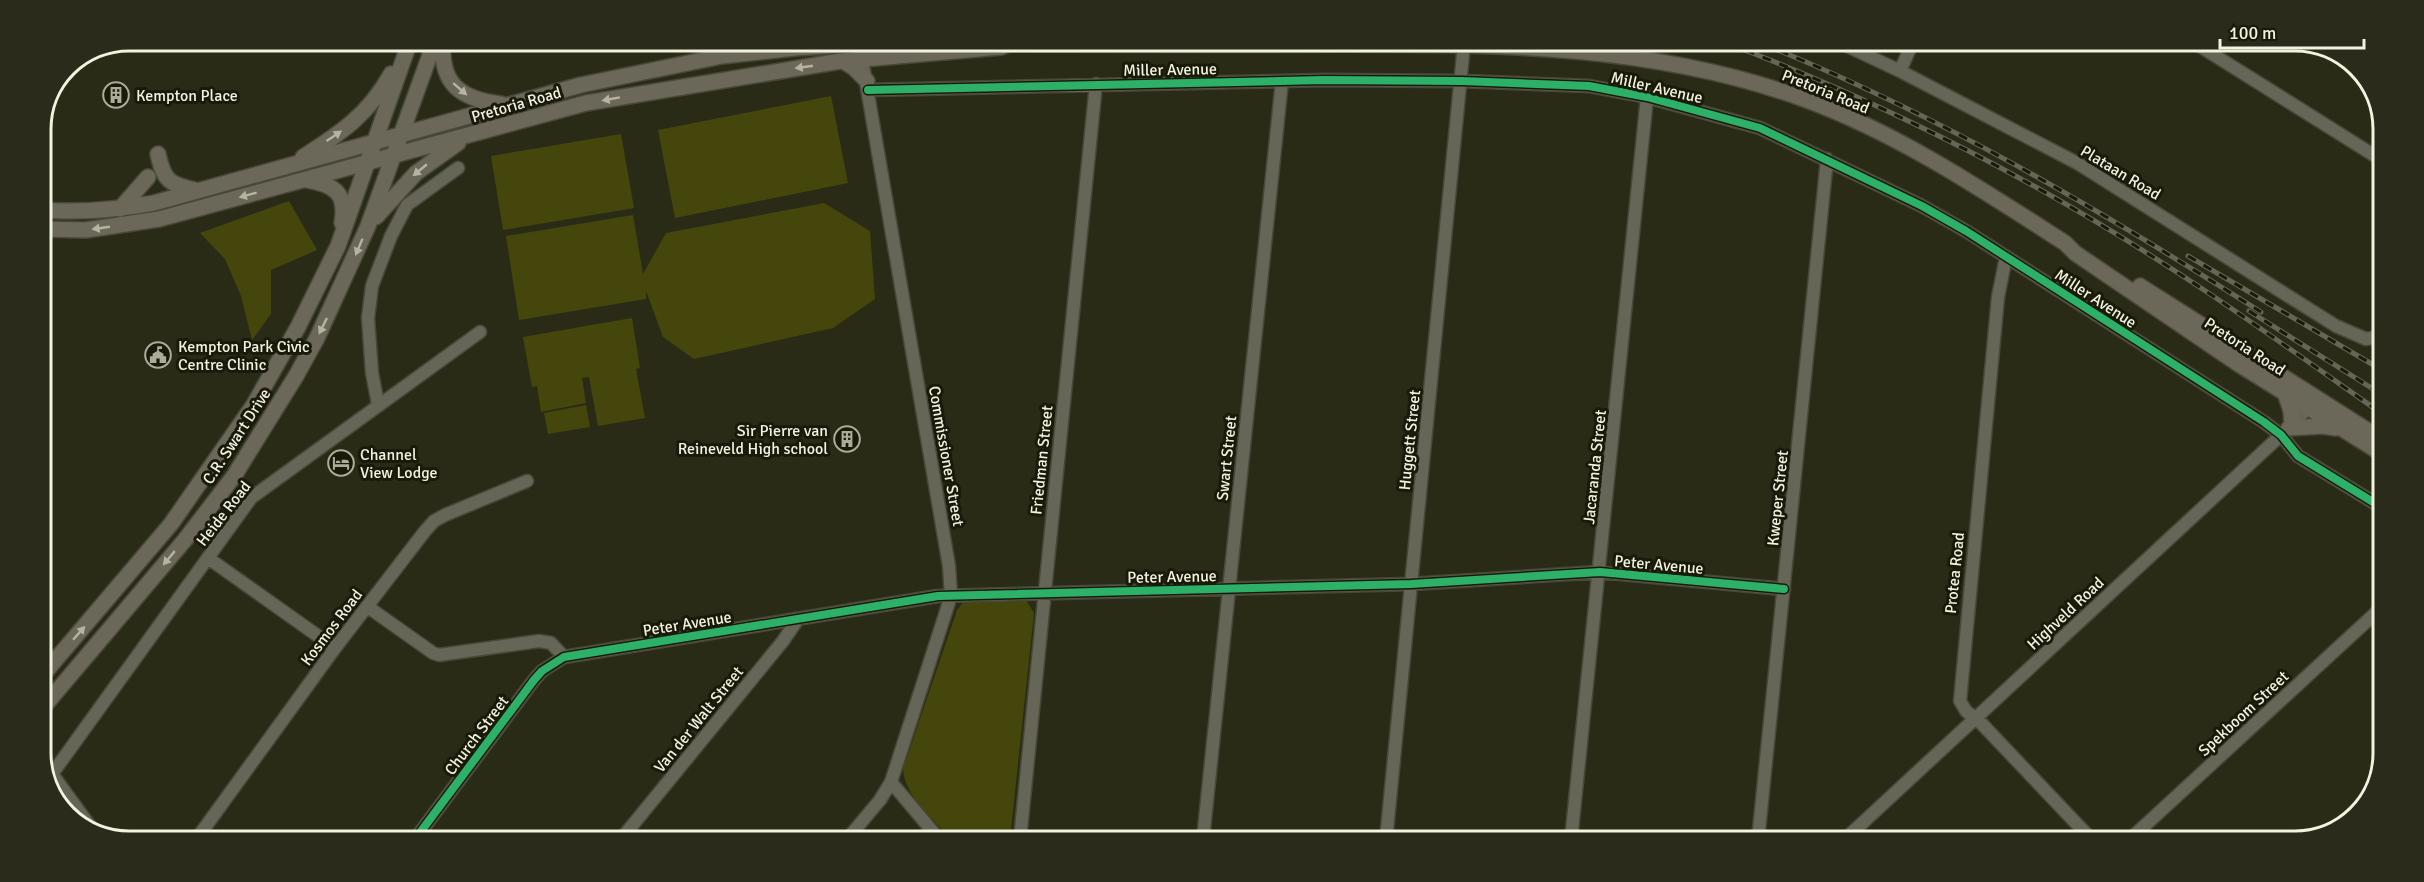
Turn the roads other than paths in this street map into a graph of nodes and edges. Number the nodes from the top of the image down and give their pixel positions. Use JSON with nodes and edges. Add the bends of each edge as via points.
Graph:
{"nodes":[{"id":1,"x":404,"y":51,"type":"edge"},
{"id":2,"x":407,"y":51,"type":"edge"},
{"id":3,"x":431,"y":51,"type":"edge"},
{"id":4,"x":443,"y":51,"type":"edge"},
{"id":5,"x":764,"y":51,"type":"edge"},
{"id":6,"x":862,"y":51,"type":"edge"},
{"id":7,"x":955,"y":51,"type":"edge"},
{"id":8,"x":1464,"y":51,"type":"edge"},
{"id":9,"x":1584,"y":51,"type":"edge"},
{"id":10,"x":1866,"y":51,"type":"edge"},
{"id":11,"x":1909,"y":51,"type":"edge"},
{"id":12,"x":2208,"y":51,"type":"edge"},
{"id":13,"x":862,"y":59,"type":"junction"},
{"id":14,"x":843,"y":61,"type":"junction"},
{"id":15,"x":1900,"y":71,"type":"junction"},
{"id":16,"x":1282,"y":81,"type":"junction"},
{"id":17,"x":1462,"y":81,"type":"junction"},
{"id":18,"x":1096,"y":84,"type":"junction"},
{"id":19,"x":867,"y":85,"type":"junction"},
{"id":20,"x":1647,"y":97,"type":"junction"},
{"id":21,"x":509,"y":105,"type":"junction"},
{"id":22,"x":402,"y":133,"type":"junction"},
{"id":23,"x":468,"y":137,"type":"junction"},
{"id":24,"x":375,"y":142,"type":"junction"},
{"id":25,"x":158,"y":154,"type":"dead end"},
{"id":26,"x":395,"y":154,"type":"junction"},
{"id":27,"x":2373,"y":155,"type":"edge"},
{"id":28,"x":1827,"y":159,"type":"junction"},
{"id":29,"x":368,"y":163,"type":"junction"},
{"id":30,"x":285,"y":168,"type":"junction"},
{"id":31,"x":458,"y":168,"type":"dead end"},
{"id":32,"x":148,"y":177,"type":"dead end"},
{"id":33,"x":304,"y":180,"type":"junction"},
{"id":34,"x":197,"y":190,"type":"junction"},
{"id":35,"x":120,"y":209,"type":"junction"},
{"id":36,"x":51,"y":211,"type":"edge"},
{"id":37,"x":368,"y":226,"type":"junction"},
{"id":38,"x":51,"y":228,"type":"edge"},
{"id":39,"x":2065,"y":243,"type":"junction"},
{"id":40,"x":338,"y":246,"type":"junction"},
{"id":41,"x":2006,"y":256,"type":"junction"},
{"id":42,"x":480,"y":332,"type":"dead end"},
{"id":43,"x":2373,"y":337,"type":"edge"},
{"id":44,"x":2285,"y":393,"type":"junction"},
{"id":45,"x":378,"y":404,"type":"junction"},
{"id":46,"x":2312,"y":404,"type":"junction"},
{"id":47,"x":2339,"y":428,"type":"junction"},
{"id":48,"x":2287,"y":429,"type":"junction"},
{"id":49,"x":2373,"y":435,"type":"edge"},
{"id":50,"x":2373,"y":448,"type":"edge"},
{"id":51,"x":527,"y":481,"type":"dead end"},
{"id":52,"x":2373,"y":502,"type":"edge"},
{"id":53,"x":208,"y":558,"type":"junction"},
{"id":54,"x":1600,"y":572,"type":"junction"},
{"id":55,"x":1411,"y":584,"type":"junction"},
{"id":56,"x":1229,"y":589,"type":"junction"},
{"id":57,"x":1784,"y":589,"type":"junction"},
{"id":58,"x":1044,"y":592,"type":"junction"},
{"id":59,"x":951,"y":596,"type":"junction"},
{"id":60,"x":368,"y":607,"type":"junction"},
{"id":61,"x":2373,"y":615,"type":"edge"},
{"id":62,"x":798,"y":619,"type":"junction"},
{"id":63,"x":335,"y":648,"type":"junction"},
{"id":64,"x":564,"y":657,"type":"junction"},
{"id":65,"x":51,"y":665,"type":"edge"},
{"id":66,"x":51,"y":698,"type":"edge"},
{"id":67,"x":1976,"y":718,"type":"junction"},
{"id":68,"x":52,"y":767,"type":"edge"},
{"id":69,"x":891,"y":782,"type":"junction"},
{"id":70,"x":58,"y":785,"type":"edge"},
{"id":71,"x":80,"y":813,"type":"edge"},
{"id":72,"x":202,"y":831,"type":"edge"},
{"id":73,"x":421,"y":831,"type":"edge"},
{"id":74,"x":628,"y":831,"type":"edge"},
{"id":75,"x":854,"y":831,"type":"edge"},
{"id":76,"x":932,"y":831,"type":"edge"},
{"id":77,"x":1021,"y":831,"type":"edge"},
{"id":78,"x":1204,"y":831,"type":"edge"},
{"id":79,"x":1387,"y":831,"type":"edge"},
{"id":80,"x":1572,"y":831,"type":"edge"},
{"id":81,"x":1759,"y":831,"type":"edge"},
{"id":82,"x":1854,"y":831,"type":"edge"},
{"id":83,"x":2083,"y":831,"type":"edge"},
{"id":84,"x":2139,"y":831,"type":"edge"}],
"edges":[{"from":30,"to":1,"type":"main road","one_way":true,"via":[[349,127],[385,86]]},
{"from":2,"to":24,"type":"main road","name":"C.R. Swart Drive"},
{"from":3,"to":22,"type":"main road","name":"C.R. Swart Drive"},
{"from":4,"to":21,"type":"main road","one_way":true,"via":[[444,64],[456,88],[478,101]]},
{"from":5,"to":21,"type":"main road","name":"Pretoria Road","via":[[581,85]]},
{"from":6,"to":13,"type":"street","name":"Commissioner Street"},
{"from":7,"to":13,"type":"main road","name":"Pretoria Road"},
{"from":8,"to":17,"type":"street","name":"Huggett Street"},
{"from":9,"to":39,"type":"main road","name":"Pretoria Road","via":[[1712,72],[1797,97],[1914,150]]},
{"from":10,"to":15,"type":"street","name":"Plataan Road"},
{"from":11,"to":15,"type":"street"},
{"from":12,"to":27,"type":"street"},
{"from":13,"to":14,"type":"main road","name":"Pretoria Road"},
{"from":13,"to":19,"type":"street","name":"Commissioner Street"},
{"from":14,"to":19,"type":"main road"},
{"from":14,"to":23,"type":"main road","name":"Pretoria Road","one_way":true,"via":[[586,103]]},
{"from":15,"to":43,"type":"street","name":"Plataan Road","via":[[2077,163],[2336,326],[2358,337]]},
{"from":16,"to":17,"type":"street","name":"Miller Avenue"},
{"from":16,"to":18,"type":"street","name":"Miller Avenue"},
{"from":16,"to":56,"type":"street","name":"Swart Street"},
{"from":17,"to":20,"type":"street","name":"Miller Avenue","via":[[1589,86]]},
{"from":17,"to":55,"type":"street","name":"Huggett Street"},
{"from":18,"to":19,"type":"street","name":"Miller Avenue"},
{"from":18,"to":58,"type":"street","name":"Friedman Street"},
{"from":19,"to":59,"type":"street","name":"Commissioner Street"},
{"from":20,"to":28,"type":"street","name":"Miller Avenue","via":[[1761,128]]},
{"from":20,"to":54,"type":"street","name":"Jacaranda Street"},
{"from":21,"to":22,"type":"main road","name":"Pretoria Road"},
{"from":22,"to":24,"type":"main road","name":"Pretoria Road"},
{"from":22,"to":26,"type":"main road","name":"C.R. Swart Drive"},
{"from":23,"to":26,"type":"main road","name":"Pretoria Road"},
{"from":23,"to":37,"type":"main road","one_way":true,"via":[[416,173]]},
{"from":24,"to":29,"type":"main road","name":"C.R. Swart Drive"},
{"from":24,"to":30,"type":"main road","name":"Pretoria Road"},
{"from":25,"to":34,"type":"main road","via":[[168,180]]},
{"from":26,"to":29,"type":"main road","name":"Pretoria Road"},
{"from":26,"to":37,"type":"main road","name":"C.R. Swart Drive"},
{"from":28,"to":41,"type":"street","name":"Miller Avenue","via":[[1922,206]]},
{"from":28,"to":57,"type":"street","name":"Kweper Street"},
{"from":29,"to":33,"type":"main road","name":"Pretoria Road"},
{"from":29,"to":40,"type":"main road","name":"C.R. Swart Drive"},
{"from":30,"to":34,"type":"main road","name":"Pretoria Road"},
{"from":31,"to":45,"type":"street","via":[[407,205],[372,286],[368,318]]},
{"from":32,"to":35,"type":"main road"},
{"from":33,"to":38,"type":"main road","name":"Pretoria Road","one_way":true,"via":[[159,219],[87,230]]},
{"from":33,"to":40,"type":"main road","via":[[329,185],[341,198],[343,218]]},
{"from":34,"to":35,"type":"main road","name":"Pretoria Road"},
{"from":35,"to":36,"type":"main road","name":"Pretoria Road"},
{"from":37,"to":66,"type":"main road","name":"C.R. Swart Drive","one_way":true,"via":[[317,338],[240,466],[183,541]]},
{"from":39,"to":44,"type":"main road","name":"Pretoria Road","via":[[2154,308]]},
{"from":39,"to":46,"type":"main road","name":"Pretoria Road","via":[[2081,247]]},
{"from":65,"to":40,"type":"main road","name":"C.R. Swart Drive","one_way":true,"via":[[171,524],[214,464],[275,368]]},
{"from":41,"to":48,"type":"street","name":"Miller Avenue","via":[[2265,422]]},
{"from":41,"to":67,"type":"street","name":"Protea Road","via":[[1998,297],[1959,693],[1962,706]]},
{"from":42,"to":45,"type":"street","name":"Heide Road"},
{"from":44,"to":46,"type":"main road","name":"Pretoria Road"},
{"from":44,"to":48,"type":"main road","via":[[2291,411]]},
{"from":45,"to":53,"type":"street","name":"Heide Road","via":[[260,489]]},
{"from":46,"to":47,"type":"main road","name":"Pretoria Road"},
{"from":46,"to":48,"type":"street","name":"Highveld Road"},
{"from":46,"to":49,"type":"main road","name":"Pretoria Road"},
{"from":47,"to":48,"type":"main road"},
{"from":47,"to":50,"type":"main road","name":"Pretoria Road"},
{"from":48,"to":52,"type":"street","name":"Miller Avenue","via":[[2298,456]]},
{"from":48,"to":67,"type":"street","name":"Highveld Road"},
{"from":51,"to":60,"type":"street","name":"Kosmos Road","via":[[434,521]]},
{"from":53,"to":63,"type":"street"},
{"from":53,"to":68,"type":"street","name":"Heide Road"},
{"from":54,"to":55,"type":"street","name":"Peter Avenue"},
{"from":54,"to":57,"type":"street","name":"Peter Avenue"},
{"from":54,"to":80,"type":"street","name":"Jacaranda Street"},
{"from":55,"to":56,"type":"street","name":"Peter Avenue"},
{"from":55,"to":79,"type":"street","name":"Huggett Street"},
{"from":56,"to":58,"type":"street","name":"Peter Avenue"},
{"from":56,"to":78,"type":"street","name":"Swart Street"},
{"from":57,"to":81,"type":"street","name":"Kweper Street"},
{"from":58,"to":59,"type":"street","name":"Peter Avenue"},
{"from":58,"to":77,"type":"street","name":"Friedman Street"},
{"from":59,"to":62,"type":"street","name":"Peter Avenue"},
{"from":59,"to":69,"type":"street","name":"Commissioner Street"},
{"from":60,"to":63,"type":"street","name":"Kosmos Road"},
{"from":60,"to":64,"type":"street","via":[[439,655],[539,640],[550,643]]},
{"from":61,"to":84,"type":"street","name":"Spekboom Street"},
{"from":62,"to":64,"type":"street","name":"Peter Avenue"},
{"from":62,"to":74,"type":"street","name":"Van der Walt Street"},
{"from":63,"to":72,"type":"street","name":"Kosmos Road"},
{"from":64,"to":73,"type":"street","name":"Church Street","via":[[534,680]]},
{"from":67,"to":82,"type":"street","name":"Highveld Road"},
{"from":67,"to":83,"type":"street","name":"Protea Road"},
{"from":69,"to":75,"type":"street","name":"Commissioner Street"},
{"from":69,"to":76,"type":"street"},
{"from":70,"to":71,"type":"street"}]}
